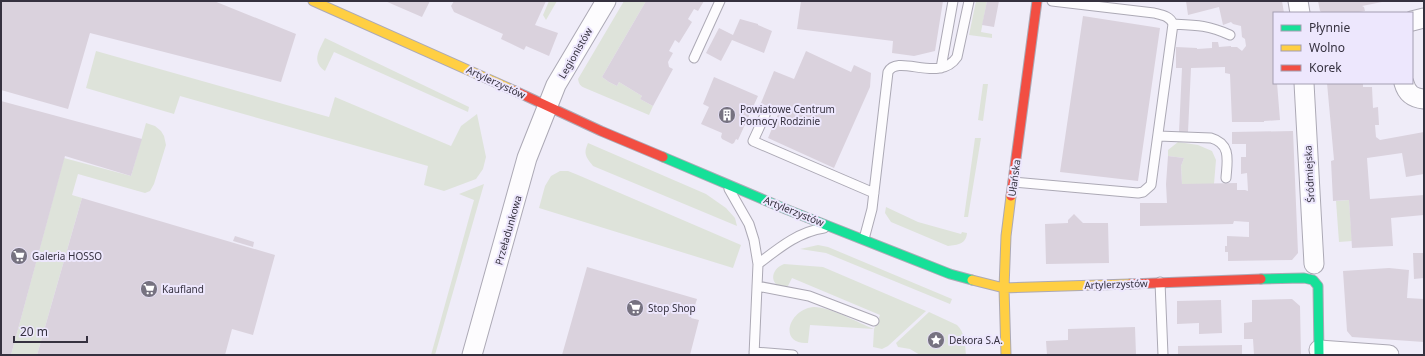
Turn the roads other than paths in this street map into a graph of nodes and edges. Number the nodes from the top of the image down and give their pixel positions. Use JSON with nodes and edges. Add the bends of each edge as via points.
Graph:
{"nodes":[{"id":1,"x":313,"y":1,"type":"edge"},
{"id":2,"x":606,"y":1,"type":"edge"},
{"id":3,"x":720,"y":1,"type":"edge"},
{"id":4,"x":953,"y":1,"type":"edge"},
{"id":5,"x":969,"y":1,"type":"edge"},
{"id":6,"x":1037,"y":1,"type":"edge"},
{"id":7,"x":1052,"y":1,"type":"edge"},
{"id":8,"x":1298,"y":1,"type":"edge"},
{"id":9,"x":1129,"y":6,"type":"edge"},
{"id":10,"x":1300,"y":12,"type":"edge"},
{"id":11,"x":1173,"y":24,"type":"junction"},
{"id":12,"x":1230,"y":35,"type":"dead end"},
{"id":13,"x":694,"y":58,"type":"dead end"},
{"id":14,"x":941,"y":68,"type":"junction"},
{"id":15,"x":1304,"y":84,"type":"edge"},
{"id":16,"x":1404,"y":84,"type":"edge"},
{"id":17,"x":1424,"y":98,"type":"edge"},
{"id":18,"x":548,"y":106,"type":"junction"},
{"id":19,"x":765,"y":115,"type":"dead end"},
{"id":20,"x":1158,"y":136,"type":"junction"},
{"id":21,"x":1226,"y":178,"type":"dead end"},
{"id":22,"x":1013,"y":182,"type":"junction"},
{"id":23,"x":726,"y":184,"type":"junction"},
{"id":24,"x":874,"y":193,"type":"junction"},
{"id":25,"x":834,"y":227,"type":"junction"},
{"id":26,"x":864,"y":239,"type":"junction"},
{"id":27,"x":758,"y":264,"type":"junction"},
{"id":28,"x":1309,"y":271,"type":"junction"},
{"id":29,"x":1160,"y":282,"type":"junction"},
{"id":30,"x":757,"y":286,"type":"junction"},
{"id":31,"x":1004,"y":288,"type":"junction"},
{"id":32,"x":874,"y":320,"type":"dead end"},
{"id":33,"x":1319,"y":353,"type":"edge"},
{"id":34,"x":754,"y":354,"type":"edge"},
{"id":35,"x":472,"y":355,"type":"edge"},
{"id":36,"x":792,"y":355,"type":"edge"},
{"id":37,"x":1006,"y":355,"type":"edge"},
{"id":38,"x":1163,"y":355,"type":"edge"},
{"id":39,"x":1389,"y":355,"type":"edge"}],
"edges":[{"from":1,"to":18,"type":"street","name":"Artylerzystów"},
{"from":2,"to":18,"type":"street","name":"Legionistów","via":[[563,71]]},
{"from":3,"to":13,"type":"lane"},
{"from":4,"to":14,"type":"lane"},
{"from":5,"to":14,"type":"lane","via":[[957,56],[952,63]]},
{"from":6,"to":22,"type":"street","name":"Ułańska"},
{"from":7,"to":9,"type":"lane"},
{"from":8,"to":10,"type":"street"},
{"from":9,"to":11,"type":"lane","via":[[1160,14],[1170,19]]},
{"from":11,"to":12,"type":"lane","via":[[1214,28]]},
{"from":11,"to":20,"type":"lane"},
{"from":14,"to":24,"type":"lane","via":[[901,65],[890,68]]},
{"from":15,"to":28,"type":"street","name":"Śródmiejska"},
{"from":16,"to":17,"type":"street","via":[[1407,92],[1417,98]]},
{"from":18,"to":23,"type":"street","name":"Artylerzystów"},
{"from":18,"to":35,"type":"street","name":"Przeładunkowa","via":[[528,158]]},
{"from":19,"to":24,"type":"lane","via":[[753,141]]},
{"from":20,"to":21,"type":"lane","via":[[1218,140],[1223,144],[1227,154]]},
{"from":20,"to":22,"type":"lane","via":[[1151,185],[1143,192]]},
{"from":22,"to":31,"type":"street","name":"Ułańska","via":[[1006,236]]},
{"from":23,"to":25,"type":"street","name":"Artylerzystów"},
{"from":23,"to":27,"type":"lane","via":[[749,224]]},
{"from":24,"to":26,"type":"lane"},
{"from":25,"to":26,"type":"street","name":"Artylerzystów"},
{"from":25,"to":27,"type":"lane","via":[[818,229],[791,239]]},
{"from":26,"to":31,"type":"street","name":"Artylerzystów","via":[[950,274]]},
{"from":27,"to":30,"type":"lane"},
{"from":28,"to":29,"type":"street","name":"Artylerzystów"},
{"from":28,"to":33,"type":"street","via":[[1318,286]]},
{"from":29,"to":31,"type":"street","name":"Artylerzystów"},
{"from":29,"to":38,"type":"lane"},
{"from":30,"to":32,"type":"lane","via":[[809,296]]},
{"from":30,"to":34,"type":"lane"},
{"from":31,"to":37,"type":"street","name":"Ułańska"},
{"from":33,"to":39,"type":"street"},
{"from":34,"to":36,"type":"lane"}]}
